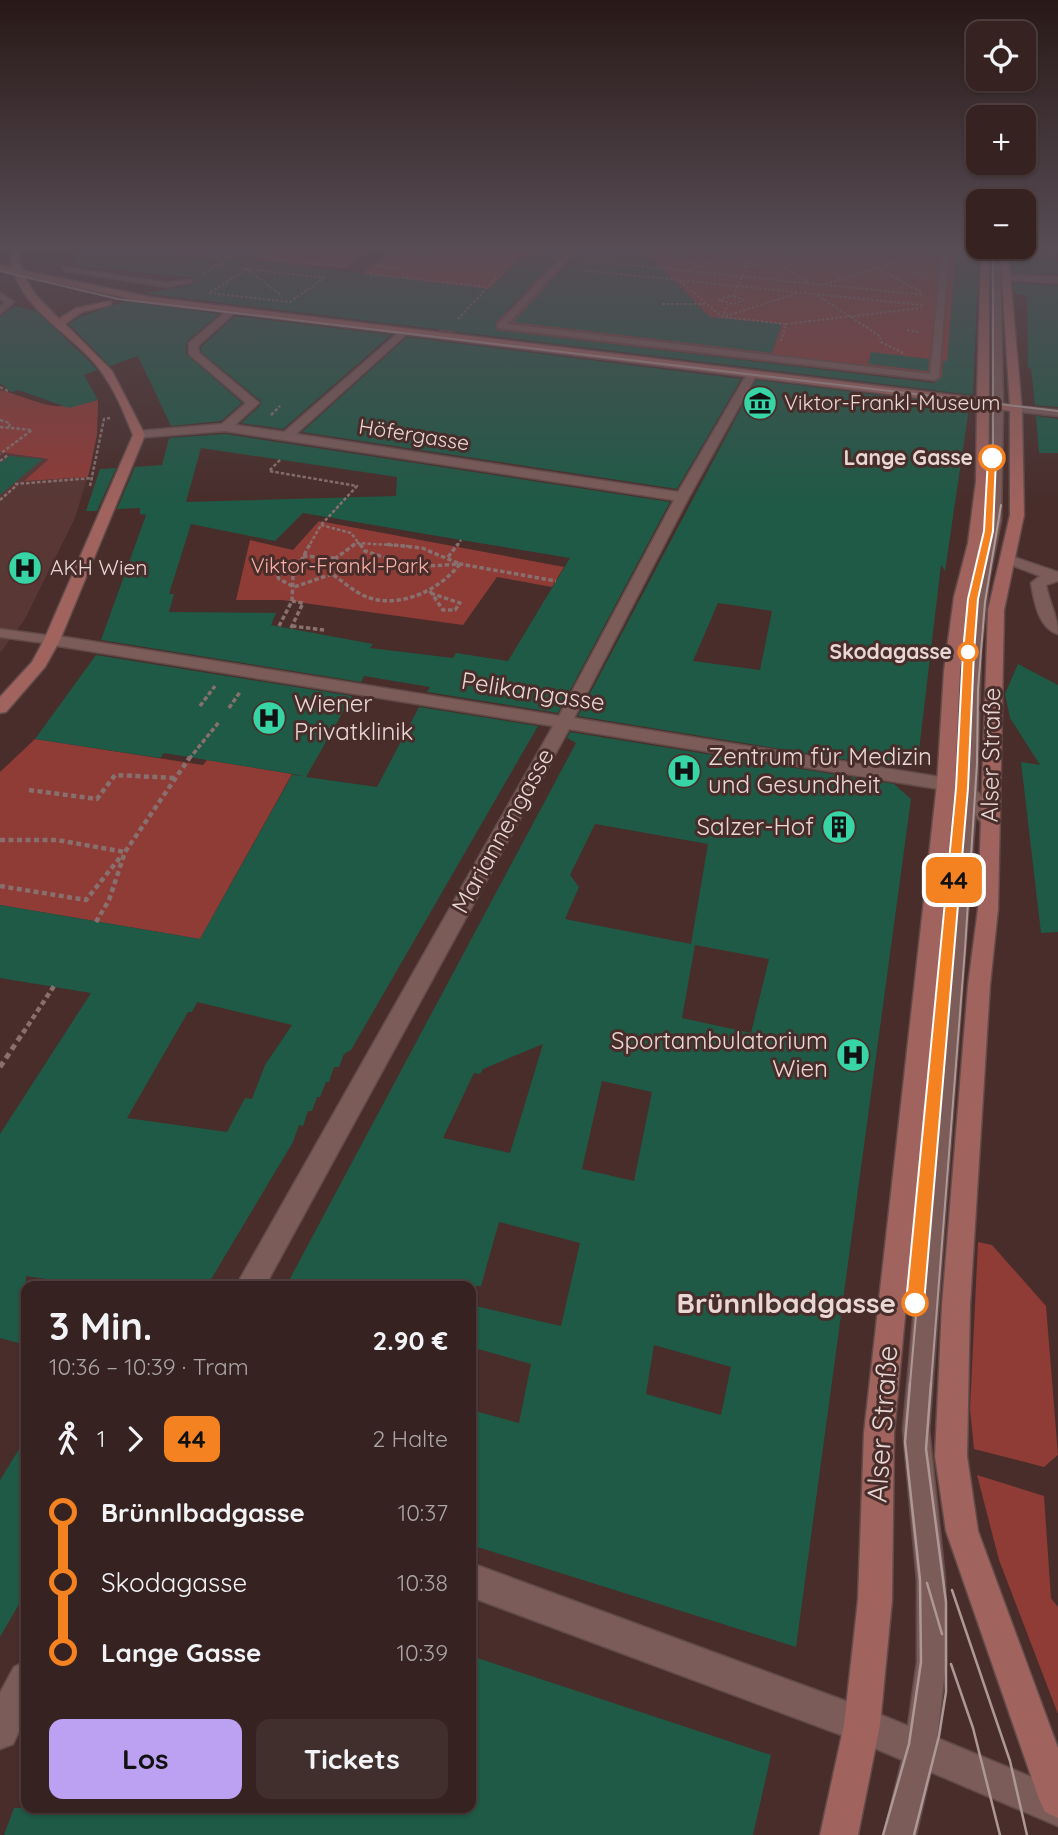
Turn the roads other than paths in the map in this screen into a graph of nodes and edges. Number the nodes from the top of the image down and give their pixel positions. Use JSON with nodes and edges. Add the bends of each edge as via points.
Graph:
{"nodes":[{"id":1,"x":399,"y":335,"type":"edge"},
{"id":2,"x":70,"y":336,"type":"edge"},
{"id":3,"x":204,"y":336,"type":"edge"},
{"id":4,"x":406,"y":336,"type":"edge"},
{"id":5,"x":570,"y":336,"type":"edge"},
{"id":6,"x":938,"y":336,"type":"edge"},
{"id":7,"x":990,"y":336,"type":"edge"},
{"id":8,"x":995,"y":336,"type":"edge"},
{"id":9,"x":1002,"y":336,"type":"edge"},
{"id":10,"x":749,"y":378,"type":"junction"},
{"id":11,"x":995,"y":408,"type":"junction"},
{"id":12,"x":1058,"y":413,"type":"edge"},
{"id":13,"x":225,"y":426,"type":"junction"},
{"id":14,"x":139,"y":435,"type":"junction"},
{"id":15,"x":288,"y":435,"type":"junction"},
{"id":16,"x":681,"y":497,"type":"junction"},
{"id":17,"x":1007,"y":559,"type":"junction"},
{"id":18,"x":1054,"y":576,"type":"edge"},
{"id":19,"x":1058,"y":629,"type":"edge"},
{"id":20,"x":1,"y":634,"type":"edge"},
{"id":21,"x":52,"y":640,"type":"junction"},
{"id":22,"x":0,"y":708,"type":"edge"},
{"id":23,"x":564,"y":722,"type":"junction"},
{"id":24,"x":957,"y":789,"type":"junction"},
{"id":25,"x":990,"y":820,"type":"junction"},
{"id":26,"x":253,"y":1281,"type":"edge"},
{"id":27,"x":476,"y":1582,"type":"edge"},
{"id":28,"x":21,"y":1687,"type":"edge"},
{"id":29,"x":2,"y":1719,"type":"edge"},
{"id":30,"x":862,"y":1725,"type":"junction"},
{"id":31,"x":923,"y":1751,"type":"junction"},
{"id":32,"x":1058,"y":1798,"type":"edge"},
{"id":33,"x":1058,"y":1807,"type":"edge"},
{"id":34,"x":839,"y":1835,"type":"edge"},
{"id":35,"x":900,"y":1835,"type":"edge"}],
"edges":[{"from":1,"to":15,"type":"street"},
{"from":2,"to":14,"type":"main road","via":[[94,356],[122,394]]},
{"from":3,"to":13,"type":"street","via":[[193,345],[194,354],[253,403]]},
{"from":4,"to":10,"type":"main road"},
{"from":5,"to":6,"type":"lane","via":[[934,377]]},
{"from":7,"to":11,"type":"main road","name":"Alser Straße"},
{"from":8,"to":11,"type":"lane"},
{"from":9,"to":11,"type":"main road","name":"Alser Straße"},
{"from":10,"to":11,"type":"main road"},
{"from":10,"to":16,"type":"street","name":"Mariannengasse"},
{"from":11,"to":12,"type":"street"},
{"from":11,"to":17,"type":"main road","name":"Alser Straße","via":[[1017,515]]},
{"from":11,"to":24,"type":"lane","via":[[995,520]]},
{"from":13,"to":14,"type":"street","name":"Höfergasse"},
{"from":13,"to":15,"type":"street","name":"Höfergasse"},
{"from":14,"to":21,"type":"main road"},
{"from":15,"to":16,"type":"street","name":"Höfergasse"},
{"from":16,"to":23,"type":"street","name":"Mariannengasse"},
{"from":17,"to":18,"type":"street"},
{"from":17,"to":25,"type":"main road","name":"Alser Straße","via":[[996,610]]},
{"from":18,"to":19,"type":"street","via":[[1038,583],[1039,599]]},
{"from":20,"to":21,"type":"lane"},
{"from":21,"to":22,"type":"main road","via":[[39,664]]},
{"from":21,"to":23,"type":"street","name":"Pelikangasse"},
{"from":23,"to":24,"type":"street","name":"Pelikangasse"},
{"from":23,"to":26,"type":"street","name":"Mariannengasse"},
{"from":24,"to":25,"type":"street","via":[[975,797]]},
{"from":24,"to":30,"type":"main road","name":"Alser Straße","via":[[879,1433],[875,1600]]},
{"from":24,"to":31,"type":"lane","via":[[916,1430],[932,1602],[932,1681]]},
{"from":25,"to":32,"type":"main road","name":"Alser Straße","via":[[988,909],[956,1305],[951,1456],[961,1531]]},
{"from":27,"to":30,"type":"street"},
{"from":28,"to":29,"type":"street"},
{"from":30,"to":31,"type":"street"},
{"from":30,"to":34,"type":"main road","name":"Alser Straße"},
{"from":31,"to":33,"type":"street"},
{"from":31,"to":35,"type":"lane"}]}
